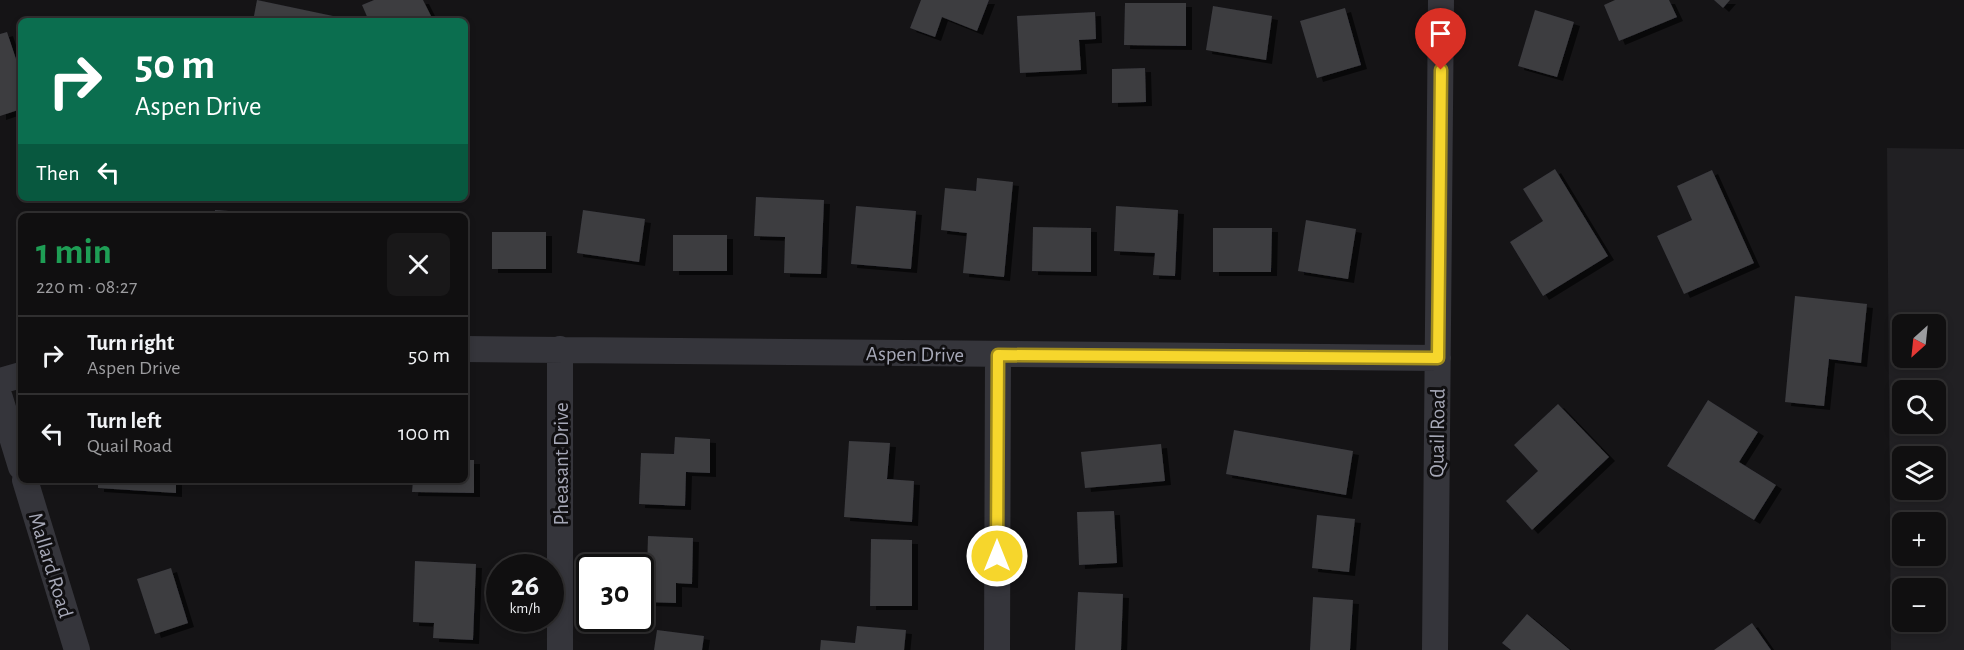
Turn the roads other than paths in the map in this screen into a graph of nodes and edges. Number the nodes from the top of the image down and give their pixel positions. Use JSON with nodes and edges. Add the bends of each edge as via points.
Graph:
{"nodes":[{"id":1,"x":1441,"y":0,"type":"edge"},
{"id":2,"x":468,"y":349,"type":"edge"},
{"id":3,"x":560,"y":349,"type":"junction"},
{"id":4,"x":998,"y":355,"type":"junction"},
{"id":5,"x":1438,"y":358,"type":"junction"},
{"id":6,"x":18,"y":376,"type":"edge"},
{"id":7,"x":0,"y":381,"type":"edge"},
{"id":8,"x":0,"y":398,"type":"edge"},
{"id":9,"x":18,"y":457,"type":"edge"},
{"id":10,"x":26,"y":483,"type":"edge"},
{"id":11,"x":77,"y":650,"type":"edge"},
{"id":12,"x":560,"y":650,"type":"edge"},
{"id":13,"x":996,"y":650,"type":"edge"},
{"id":14,"x":1435,"y":650,"type":"edge"}],
"edges":[{"from":1,"to":5,"type":"street","name":"Quail Road"},
{"from":2,"to":3,"type":"street","name":"Aspen Drive"},
{"from":3,"to":4,"type":"street","name":"Aspen Drive"},
{"from":3,"to":12,"type":"street","name":"Pheasant Drive"},
{"from":4,"to":5,"type":"street","name":"Aspen Drive"},
{"from":4,"to":13,"type":"street"},
{"from":5,"to":14,"type":"street","name":"Quail Road"},
{"from":6,"to":7,"type":"street"},
{"from":8,"to":9,"type":"street"},
{"from":10,"to":11,"type":"street","name":"Mallard Road"}]}
